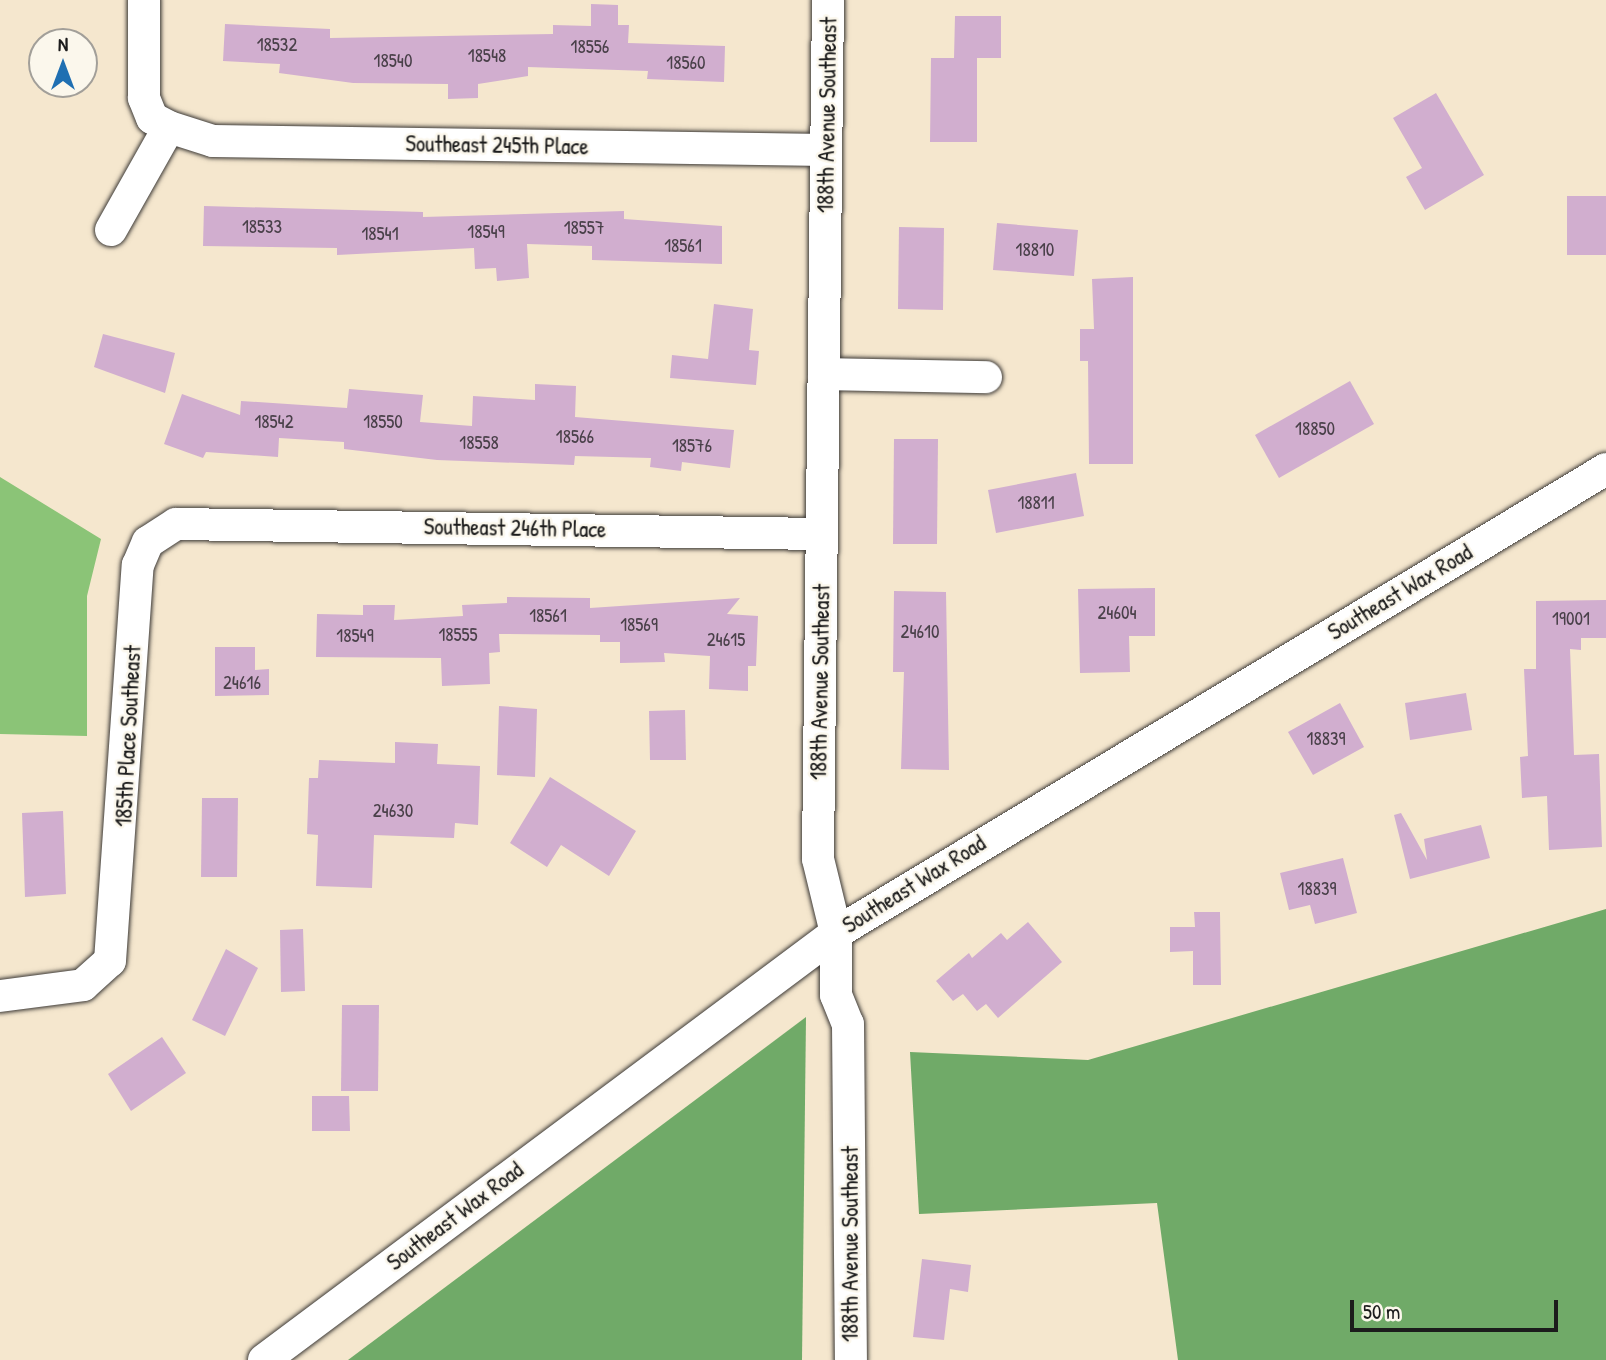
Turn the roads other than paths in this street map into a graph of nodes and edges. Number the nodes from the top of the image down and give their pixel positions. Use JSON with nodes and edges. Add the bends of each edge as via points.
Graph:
{"nodes":[{"id":1,"x":144,"y":0,"type":"edge"},
{"id":2,"x":828,"y":0,"type":"edge"},
{"id":3,"x":169,"y":127,"type":"junction"},
{"id":4,"x":827,"y":150,"type":"junction"},
{"id":5,"x":111,"y":230,"type":"dead end"},
{"id":6,"x":824,"y":374,"type":"junction"},
{"id":7,"x":986,"y":377,"type":"dead end"},
{"id":8,"x":1606,"y":470,"type":"edge"},
{"id":9,"x":209,"y":523,"type":"joint"},
{"id":10,"x":822,"y":534,"type":"junction"},
{"id":11,"x":836,"y":933,"type":"junction"},
{"id":12,"x":0,"y":996,"type":"edge"},
{"id":13,"x":264,"y":1360,"type":"edge"},
{"id":14,"x":851,"y":1360,"type":"edge"}],
"edges":[{"from":1,"to":3,"type":"street","via":[[144,99],[152,118]]},
{"from":2,"to":4,"type":"street","name":"188th Avenue Southeast"},
{"from":3,"to":4,"type":"street","name":"Southeast 245th Place","via":[[213,141]]},
{"from":3,"to":5,"type":"street"},
{"from":4,"to":6,"type":"street","name":"188th Avenue Southeast"},
{"from":6,"to":7,"type":"street"},
{"from":6,"to":10,"type":"street","name":"188th Avenue Southeast"},
{"from":8,"to":11,"type":"street","name":"Southeast Wax Road"},
{"from":9,"to":10,"type":"street","name":"Southeast 246th Place"},
{"from":9,"to":12,"type":"street","name":"185th Place Southeast","via":[[176,524],[148,542],[138,565],[117,929],[110,961],[83,985]]},
{"from":10,"to":11,"type":"street","name":"188th Avenue Southeast","via":[[818,859]]},
{"from":11,"to":13,"type":"street","name":"Southeast Wax Road"},
{"from":11,"to":14,"type":"street","name":"188th Avenue Southeast","via":[[836,995],[848,1024]]}]}
